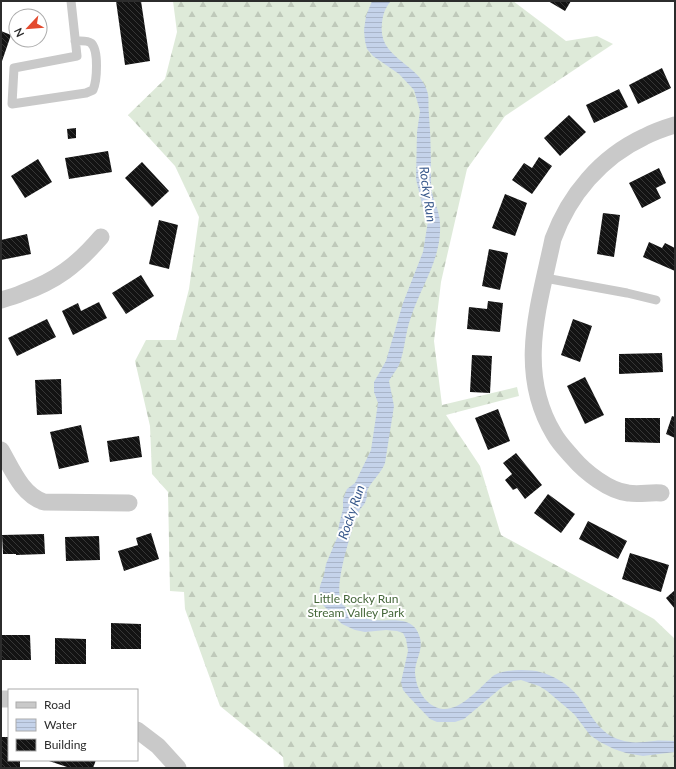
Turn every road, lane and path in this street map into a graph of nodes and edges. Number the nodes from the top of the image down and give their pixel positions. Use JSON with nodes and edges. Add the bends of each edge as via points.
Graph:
{"nodes":[{"id":1,"x":71,"y":1,"type":"edge"},
{"id":2,"x":75,"y":41,"type":"junction"},
{"id":3,"x":675,"y":124,"type":"edge"},
{"id":4,"x":100,"y":237,"type":"dead end"},
{"id":5,"x":545,"y":278,"type":"junction"},
{"id":6,"x":1,"y":300,"type":"edge"},
{"id":7,"x":656,"y":300,"type":"dead end"},
{"id":8,"x":1,"y":450,"type":"edge"},
{"id":9,"x":661,"y":493,"type":"dead end"},
{"id":10,"x":129,"y":503,"type":"dead end"},
{"id":11,"x":138,"y":731,"type":"edge"},
{"id":12,"x":178,"y":768,"type":"edge"}],
"edges":[{"from":1,"to":2,"type":"lane"},
{"from":2,"to":2,"type":"lane","via":[[86,41],[96,50],[97,82],[93,90],[12,104],[14,68],[77,56]]},
{"from":3,"to":5,"type":"street","via":[[645,136],[597,169],[570,202],[557,229]]},
{"from":4,"to":6,"type":"street","via":[[73,266],[50,282]]},
{"from":5,"to":7,"type":"lane"},
{"from":5,"to":9,"type":"street","via":[[532,358],[542,410],[554,434],[580,466],[598,480],[628,493]]},
{"from":8,"to":10,"type":"street","via":[[20,484],[36,500]]},
{"from":11,"to":12,"type":"street","via":[[158,746]]}]}
